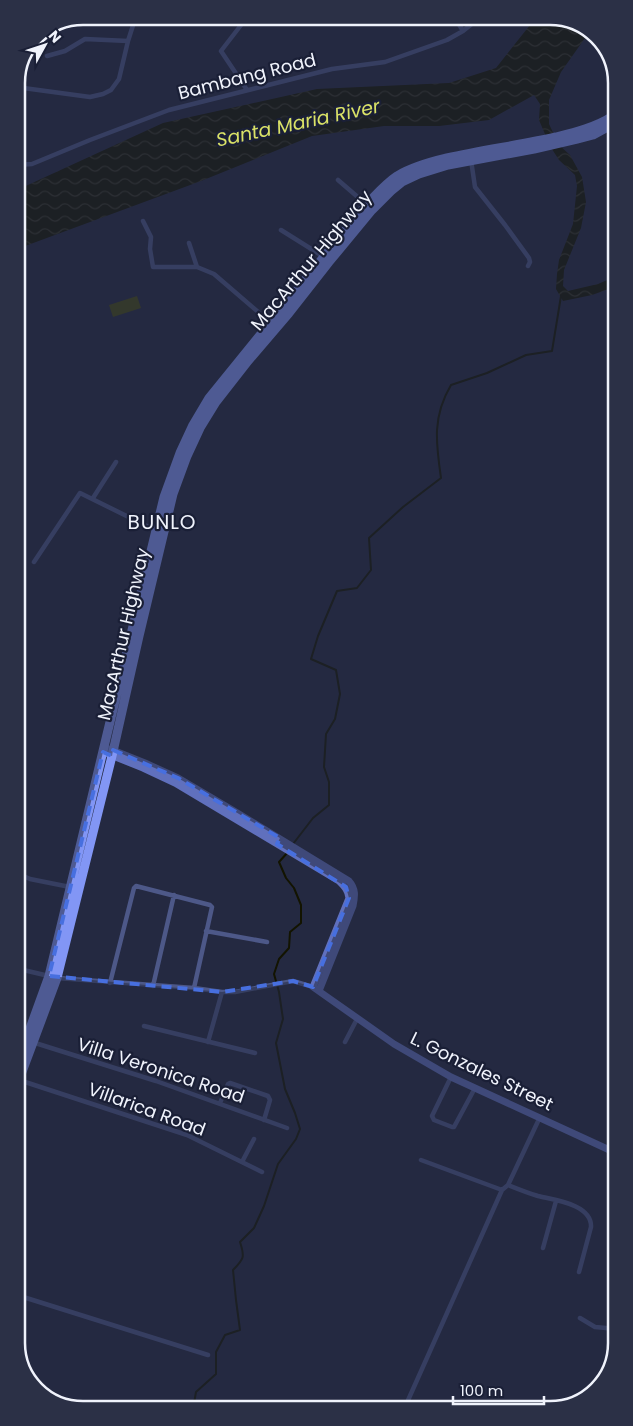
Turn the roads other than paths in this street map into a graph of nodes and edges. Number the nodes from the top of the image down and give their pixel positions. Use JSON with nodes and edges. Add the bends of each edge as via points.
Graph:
{"nodes":[{"id":1,"x":133,"y":25,"type":"edge"},
{"id":2,"x":241,"y":25,"type":"edge"},
{"id":3,"x":459,"y":25,"type":"edge"},
{"id":4,"x":471,"y":25,"type":"edge"},
{"id":5,"x":463,"y":32,"type":"junction"},
{"id":6,"x":128,"y":41,"type":"junction"},
{"id":7,"x":47,"y":56,"type":"dead end"},
{"id":8,"x":25,"y":88,"type":"edge"},
{"id":9,"x":247,"y":90,"type":"junction"},
{"id":10,"x":608,"y":119,"type":"edge"},
{"id":11,"x":608,"y":127,"type":"edge"},
{"id":12,"x":576,"y":136,"type":"junction"},
{"id":13,"x":470,"y":156,"type":"junction"},
{"id":14,"x":25,"y":164,"type":"edge"},
{"id":15,"x":338,"y":180,"type":"dead end"},
{"id":16,"x":370,"y":208,"type":"junction"},
{"id":17,"x":143,"y":221,"type":"dead end"},
{"id":18,"x":281,"y":230,"type":"dead end"},
{"id":19,"x":189,"y":243,"type":"dead end"},
{"id":20,"x":326,"y":259,"type":"junction"},
{"id":21,"x":528,"y":266,"type":"dead end"},
{"id":22,"x":197,"y":267,"type":"junction"},
{"id":23,"x":274,"y":325,"type":"junction"},
{"id":24,"x":116,"y":462,"type":"dead end"},
{"id":25,"x":93,"y":498,"type":"junction"},
{"id":26,"x":160,"y":532,"type":"junction"},
{"id":27,"x":34,"y":562,"type":"dead end"},
{"id":28,"x":108,"y":751,"type":"junction"},
{"id":29,"x":294,"y":851,"type":"junction"},
{"id":30,"x":25,"y":877,"type":"edge"},
{"id":31,"x":70,"y":888,"type":"junction"},
{"id":32,"x":174,"y":895,"type":"junction"},
{"id":33,"x":206,"y":931,"type":"junction"},
{"id":34,"x":267,"y":942,"type":"dead end"},
{"id":35,"x":25,"y":970,"type":"edge"},
{"id":36,"x":53,"y":977,"type":"junction"},
{"id":37,"x":110,"y":982,"type":"junction"},
{"id":38,"x":153,"y":986,"type":"junction"},
{"id":39,"x":313,"y":987,"type":"junction"},
{"id":40,"x":194,"y":988,"type":"junction"},
{"id":41,"x":319,"y":991,"type":"junction"},
{"id":42,"x":222,"y":992,"type":"junction"},
{"id":43,"x":357,"y":1019,"type":"junction"},
{"id":44,"x":144,"y":1026,"type":"dead end"},
{"id":45,"x":30,"y":1042,"type":"junction"},
{"id":46,"x":208,"y":1042,"type":"junction"},
{"id":47,"x":345,"y":1042,"type":"dead end"},
{"id":48,"x":25,"y":1050,"type":"edge"},
{"id":49,"x":256,"y":1053,"type":"dead end"},
{"id":50,"x":25,"y":1059,"type":"edge"},
{"id":51,"x":451,"y":1077,"type":"junction"},
{"id":52,"x":25,"y":1082,"type":"edge"},
{"id":53,"x":475,"y":1088,"type":"junction"},
{"id":54,"x":220,"y":1103,"type":"junction"},
{"id":55,"x":540,"y":1117,"type":"junction"},
{"id":56,"x":264,"y":1120,"type":"junction"},
{"id":57,"x":287,"y":1128,"type":"dead end"},
{"id":58,"x":254,"y":1140,"type":"dead end"},
{"id":59,"x":608,"y":1149,"type":"edge"},
{"id":60,"x":421,"y":1160,"type":"dead end"},
{"id":61,"x":242,"y":1162,"type":"junction"},
{"id":62,"x":262,"y":1172,"type":"dead end"},
{"id":63,"x":508,"y":1185,"type":"junction"},
{"id":64,"x":502,"y":1190,"type":"junction"},
{"id":65,"x":556,"y":1201,"type":"junction"},
{"id":66,"x":543,"y":1248,"type":"dead end"},
{"id":67,"x":579,"y":1272,"type":"dead end"},
{"id":68,"x":25,"y":1298,"type":"edge"},
{"id":69,"x":580,"y":1318,"type":"dead end"},
{"id":70,"x":608,"y":1328,"type":"edge"},
{"id":71,"x":208,"y":1355,"type":"dead end"},
{"id":72,"x":408,"y":1401,"type":"edge"}],
"edges":[{"from":1,"to":6,"type":"street"},
{"from":2,"to":9,"type":"street","via":[[221,51]]},
{"from":3,"to":5,"type":"street"},
{"from":4,"to":5,"type":"street","name":"Bambang Road"},
{"from":5,"to":9,"type":"street","name":"Bambang Road","via":[[385,62],[332,69]]},
{"from":6,"to":7,"type":"street","via":[[85,39],[65,51]]},
{"from":6,"to":8,"type":"street","via":[[119,79],[111,90],[103,94],[90,97]]},
{"from":9,"to":14,"type":"street","name":"Bambang Road","via":[[169,110]]},
{"from":10,"to":12,"type":"highway","name":"MacArthur Highway"},
{"from":11,"to":12,"type":"highway","name":"MacArthur Highway","via":[[593,135]]},
{"from":12,"to":13,"type":"highway","name":"MacArthur Highway"},
{"from":13,"to":16,"type":"highway","name":"MacArthur Highway","via":[[402,182]]},
{"from":13,"to":21,"type":"street","via":[[475,187],[529,258]]},
{"from":15,"to":16,"type":"street"},
{"from":16,"to":20,"type":"highway","name":"MacArthur Highway"},
{"from":17,"to":22,"type":"street","via":[[151,237],[153,267]]},
{"from":18,"to":20,"type":"street"},
{"from":19,"to":22,"type":"street"},
{"from":20,"to":23,"type":"highway","name":"MacArthur Highway"},
{"from":22,"to":23,"type":"street","via":[[214,274]]},
{"from":23,"to":26,"type":"highway","name":"MacArthur Highway","via":[[200,428]]},
{"from":24,"to":25,"type":"street"},
{"from":25,"to":26,"type":"street"},
{"from":25,"to":27,"type":"street","via":[[80,493]]},
{"from":26,"to":28,"type":"highway","name":"MacArthur Highway"},
{"from":28,"to":29,"type":"street","via":[[175,783]]},
{"from":28,"to":31,"type":"highway","name":"MacArthur Highway"},
{"from":28,"to":36,"type":"highway","name":"MacArthur Highway"},
{"from":29,"to":39,"type":"street","via":[[340,881],[349,898]]},
{"from":29,"to":41,"type":"street","via":[[349,881],[355,896]]},
{"from":30,"to":31,"type":"street"},
{"from":31,"to":36,"type":"highway","name":"MacArthur Highway"},
{"from":32,"to":33,"type":"street","via":[[211,906]]},
{"from":32,"to":37,"type":"street","via":[[135,886]]},
{"from":32,"to":38,"type":"street"},
{"from":33,"to":34,"type":"street"},
{"from":33,"to":40,"type":"street"},
{"from":35,"to":36,"type":"street","name":"L. Gonzales Street"},
{"from":36,"to":37,"type":"street","name":"L. Gonzales Street"},
{"from":36,"to":45,"type":"highway","name":"MacArthur Highway"},
{"from":37,"to":38,"type":"street","name":"L. Gonzales Street"},
{"from":38,"to":40,"type":"street","name":"L. Gonzales Street"},
{"from":39,"to":41,"type":"street","name":"L. Gonzales Street"},
{"from":39,"to":42,"type":"street","name":"L. Gonzales Street","via":[[292,981]]},
{"from":40,"to":42,"type":"street","name":"L. Gonzales Street"},
{"from":41,"to":43,"type":"street","name":"L. Gonzales Street"},
{"from":42,"to":46,"type":"street"},
{"from":43,"to":47,"type":"street"},
{"from":43,"to":51,"type":"street","name":"L. Gonzales Street"},
{"from":44,"to":46,"type":"street"},
{"from":45,"to":48,"type":"highway","name":"MacArthur Highway"},
{"from":45,"to":50,"type":"highway","name":"MacArthur Highway"},
{"from":45,"to":54,"type":"street","name":"Villa Veronica Road"},
{"from":46,"to":49,"type":"street"},
{"from":51,"to":53,"type":"street","name":"L. Gonzales Street"},
{"from":51,"to":53,"type":"street","via":[[432,1116],[434,1120],[454,1127]]},
{"from":52,"to":61,"type":"street","name":"Villarica Road","via":[[187,1135]]},
{"from":53,"to":55,"type":"street","name":"L. Gonzales Street"},
{"from":54,"to":56,"type":"street","name":"Villa Veronica Road"},
{"from":54,"to":56,"type":"street","via":[[230,1083],[268,1096],[270,1100]]},
{"from":55,"to":59,"type":"street","name":"L. Gonzales Street"},
{"from":55,"to":63,"type":"street"},
{"from":56,"to":57,"type":"street","name":"Villa Veronica Road"},
{"from":58,"to":61,"type":"street"},
{"from":60,"to":64,"type":"street"},
{"from":61,"to":62,"type":"street","name":"Villarica Road"},
{"from":63,"to":64,"type":"street"},
{"from":63,"to":65,"type":"street"},
{"from":64,"to":72,"type":"street"},
{"from":65,"to":66,"type":"street"},
{"from":65,"to":67,"type":"street","via":[[573,1205],[591,1220]]},
{"from":68,"to":71,"type":"street"},
{"from":69,"to":70,"type":"street","via":[[595,1327]]}]}
